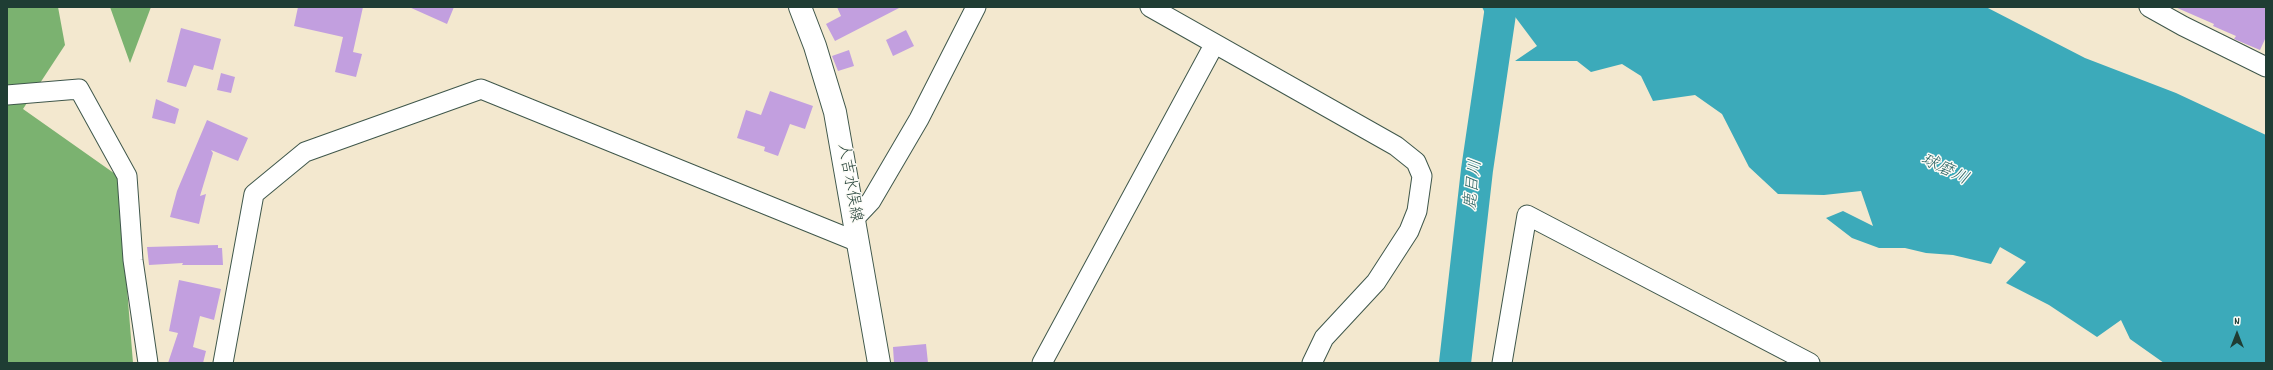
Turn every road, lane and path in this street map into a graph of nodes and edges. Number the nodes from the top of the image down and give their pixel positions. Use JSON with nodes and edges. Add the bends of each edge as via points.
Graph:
{"nodes":[{"id":1,"x":800,"y":7,"type":"edge"},
{"id":2,"x":976,"y":7,"type":"edge"},
{"id":3,"x":1150,"y":7,"type":"edge"},
{"id":4,"x":2149,"y":7,"type":"edge"},
{"id":5,"x":1214,"y":45,"type":"junction"},
{"id":6,"x":2266,"y":67,"type":"edge"},
{"id":7,"x":7,"y":95,"type":"edge"},
{"id":8,"x":854,"y":219,"type":"junction"},
{"id":9,"x":858,"y":242,"type":"junction"},
{"id":10,"x":148,"y":363,"type":"edge"},
{"id":11,"x":223,"y":363,"type":"edge"},
{"id":12,"x":880,"y":363,"type":"edge"},
{"id":13,"x":1042,"y":363,"type":"edge"},
{"id":14,"x":1312,"y":363,"type":"edge"},
{"id":15,"x":1502,"y":363,"type":"edge"},
{"id":16,"x":1810,"y":363,"type":"edge"}],
"edges":[{"from":1,"to":8,"type":"main road","name":"人吉水俣線","via":[[835,112]]},
{"from":2,"to":8,"type":"street","via":[[919,119],[871,201]]},
{"from":3,"to":5,"type":"street"},
{"from":4,"to":6,"type":"street"},
{"from":5,"to":13,"type":"street"},
{"from":5,"to":14,"type":"street","via":[[1396,146],[1416,162],[1422,176],[1417,211],[1409,231],[1376,282],[1324,338]]},
{"from":7,"to":10,"type":"street","via":[[80,89],[127,176],[133,260]]},
{"from":8,"to":9,"type":"main road","name":"人吉水俣線"},
{"from":9,"to":11,"type":"street","via":[[481,89],[305,152],[254,194]]},
{"from":9,"to":12,"type":"main road","name":"人吉水俣線"},
{"from":15,"to":16,"type":"street","via":[[1527,215]]}]}
